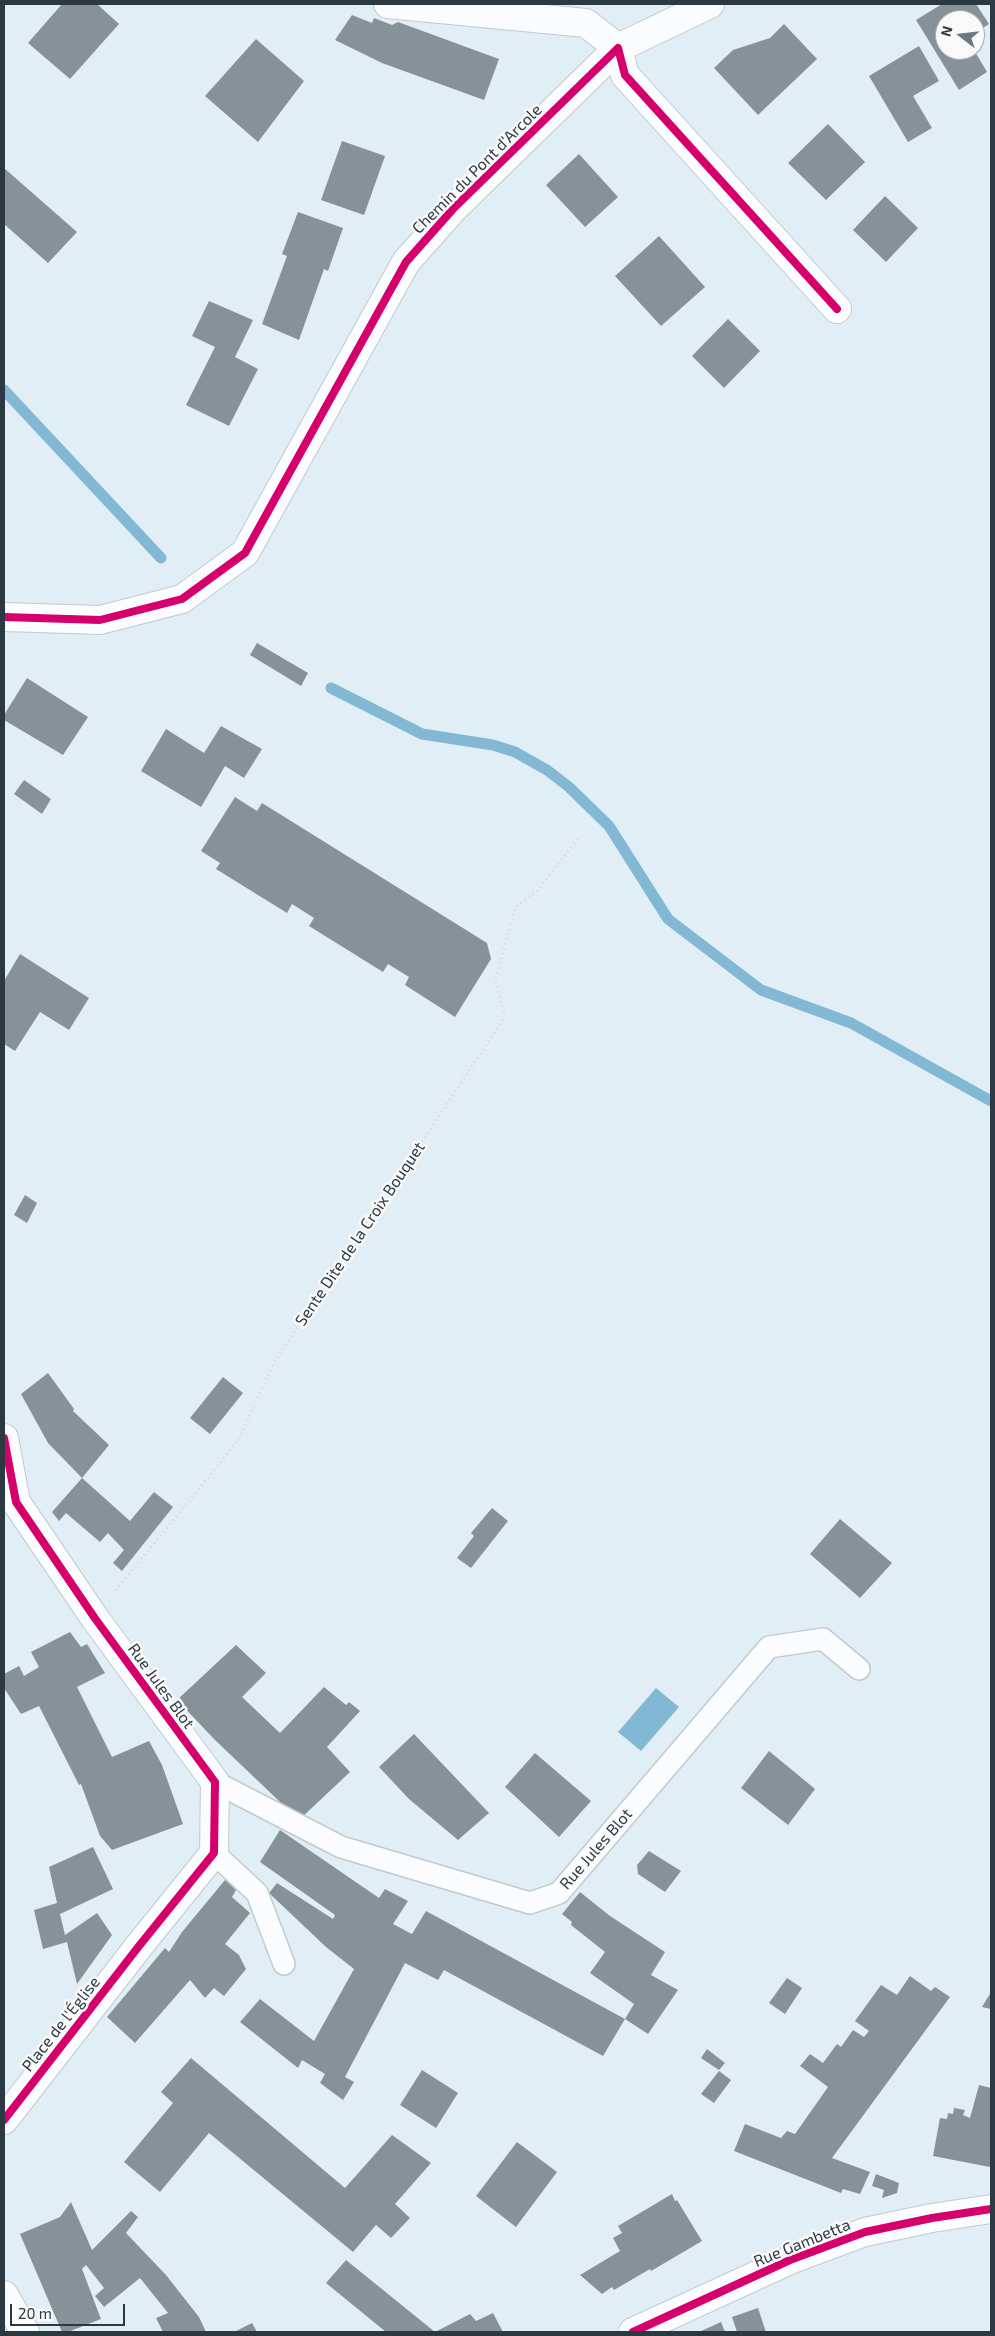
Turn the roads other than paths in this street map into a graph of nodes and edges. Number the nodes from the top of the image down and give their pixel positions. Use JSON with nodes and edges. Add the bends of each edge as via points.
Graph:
{"nodes":[{"id":1,"x":388,"y":4,"type":"edge"},
{"id":2,"x":710,"y":4,"type":"edge"},
{"id":3,"x":618,"y":48,"type":"junction"},
{"id":4,"x":837,"y":309,"type":"dead end"},
{"id":5,"x":4,"y":618,"type":"edge"},
{"id":6,"x":4,"y":1438,"type":"edge"},
{"id":7,"x":10,"y":1510,"type":"edge"},
{"id":8,"x":859,"y":1669,"type":"dead end"},
{"id":9,"x":215,"y":1782,"type":"junction"},
{"id":10,"x":214,"y":1853,"type":"junction"},
{"id":11,"x":284,"y":1964,"type":"dead end"},
{"id":12,"x":4,"y":2120,"type":"edge"},
{"id":13,"x":991,"y":2209,"type":"edge"},
{"id":14,"x":4,"y":2295,"type":"edge"},
{"id":15,"x":25,"y":2332,"type":"edge"},
{"id":16,"x":633,"y":2332,"type":"edge"}],
"edges":[{"from":1,"to":3,"type":"street","via":[[586,23]]},
{"from":2,"to":3,"type":"street","name":"Chemin du Pont d'Arcole"},
{"from":3,"to":4,"type":"street","via":[[625,75]]},
{"from":3,"to":5,"type":"street","name":"Chemin du Pont d'Arcole","via":[[453,209],[406,262],[245,553],[182,599],[100,620]]},
{"from":6,"to":7,"type":"street","name":"Rue Jules Blot"},
{"from":7,"to":9,"type":"street","name":"Rue Jules Blot","via":[[94,1617]]},
{"from":8,"to":9,"type":"lane","name":"Rue Jules Blot","via":[[823,1640],[769,1647],[559,1893],[530,1903],[341,1847]]},
{"from":9,"to":10,"type":"street"},
{"from":10,"to":11,"type":"lane","via":[[258,1893]]},
{"from":10,"to":12,"type":"street","name":"Place de l'Église"},
{"from":13,"to":16,"type":"street","name":"Rue Gambetta","via":[[865,2232],[790,2260]]},
{"from":14,"to":15,"type":"street"}]}
